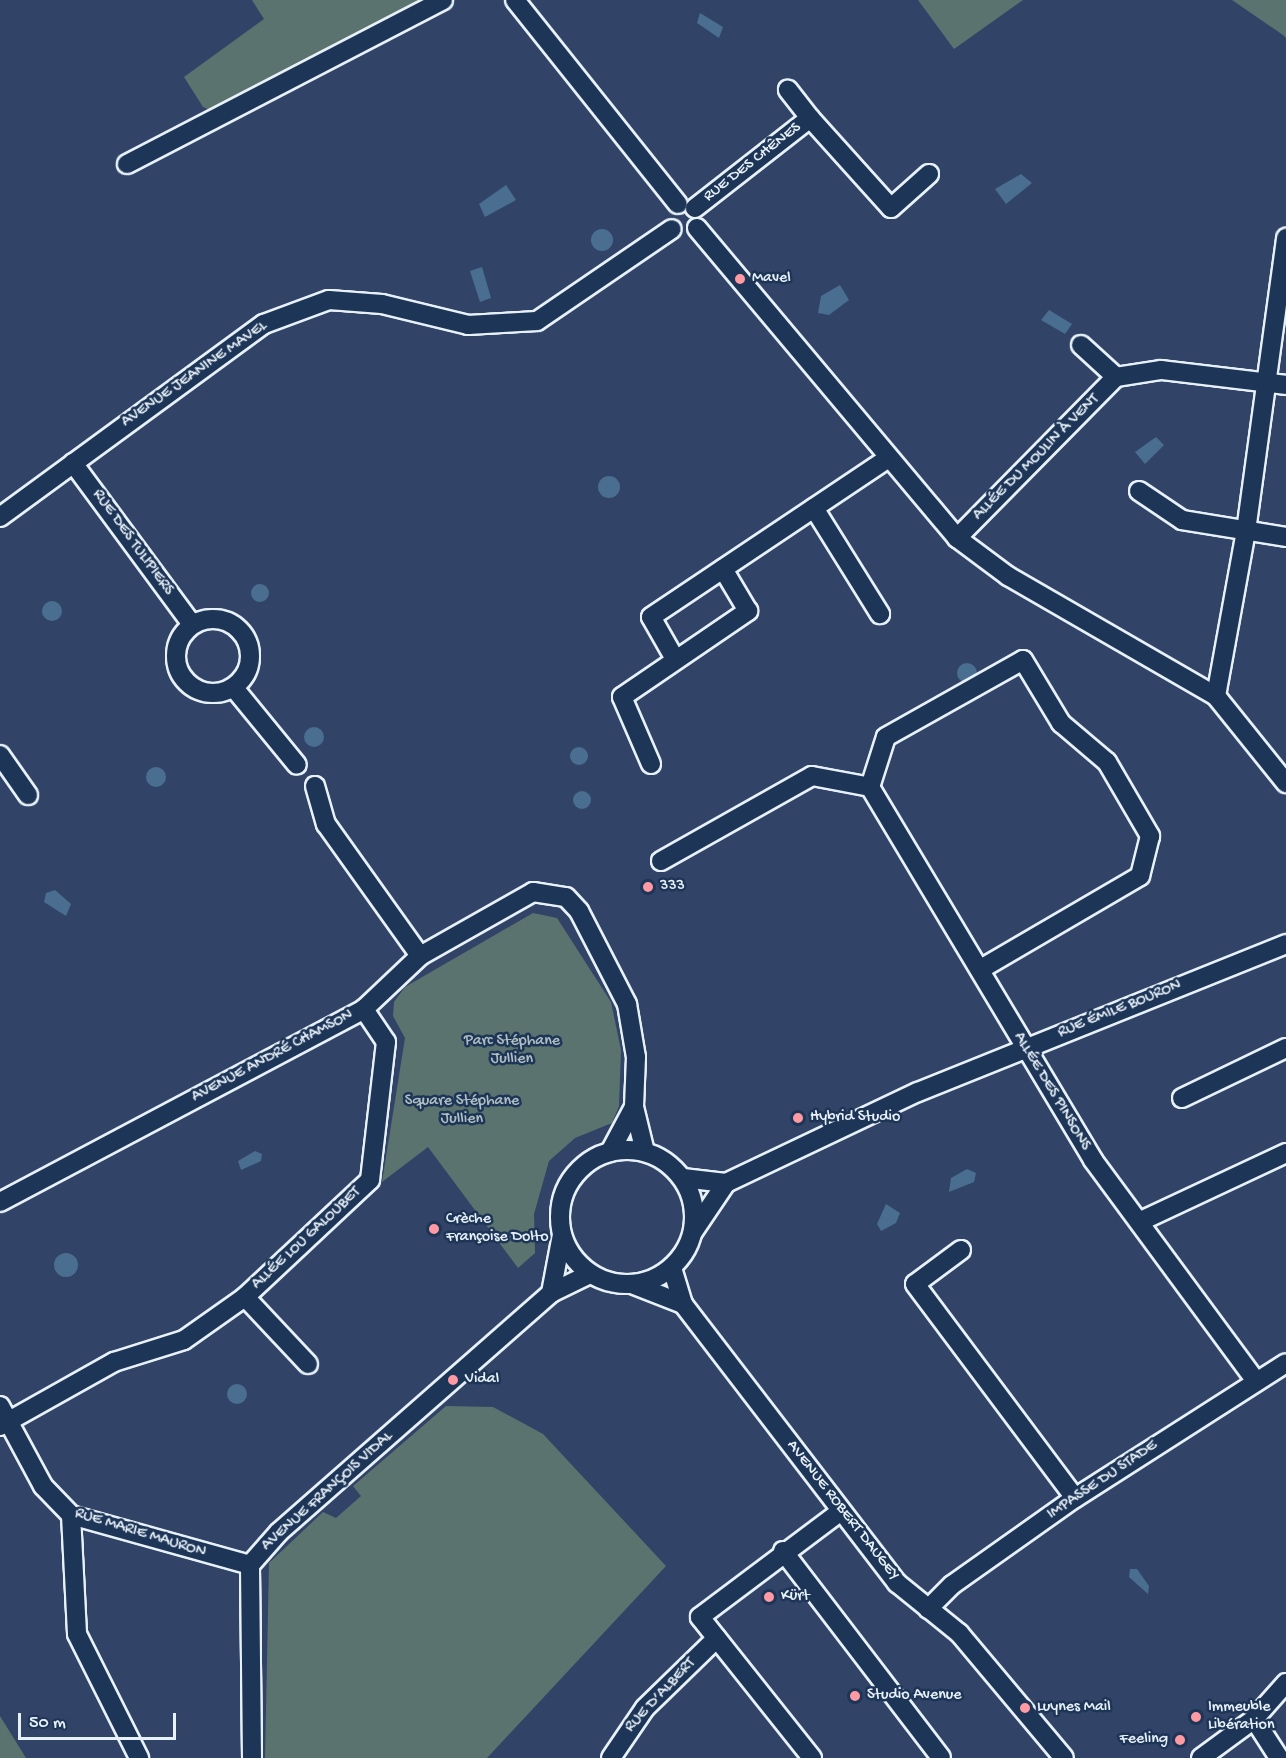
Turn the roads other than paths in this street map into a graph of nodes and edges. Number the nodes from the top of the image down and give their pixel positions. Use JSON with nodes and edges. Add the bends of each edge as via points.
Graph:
{"nodes":[{"id":1,"x":443,"y":0,"type":"edge"},
{"id":2,"x":515,"y":0,"type":"edge"},
{"id":3,"x":788,"y":90,"type":"dead end"},
{"id":4,"x":810,"y":118,"type":"junction"},
{"id":5,"x":128,"y":164,"type":"dead end"},
{"id":6,"x":929,"y":174,"type":"dead end"},
{"id":7,"x":686,"y":206,"type":"junction"},
{"id":8,"x":696,"y":228,"type":"junction"},
{"id":9,"x":672,"y":229,"type":"junction"},
{"id":10,"x":1286,"y":238,"type":"edge"},
{"id":11,"x":1081,"y":345,"type":"dead end"},
{"id":12,"x":1116,"y":377,"type":"junction"},
{"id":13,"x":1265,"y":382,"type":"junction"},
{"id":14,"x":1286,"y":385,"type":"edge"},
{"id":15,"x":888,"y":459,"type":"junction"},
{"id":16,"x":74,"y":463,"type":"junction"},
{"id":17,"x":1139,"y":491,"type":"dead end"},
{"id":18,"x":814,"y":508,"type":"junction"},
{"id":19,"x":0,"y":517,"type":"edge"},
{"id":20,"x":1246,"y":531,"type":"junction"},
{"id":21,"x":1286,"y":537,"type":"edge"},
{"id":22,"x":957,"y":538,"type":"junction"},
{"id":23,"x":723,"y":569,"type":"junction"},
{"id":24,"x":880,"y":614,"type":"dead end"},
{"id":25,"x":191,"y":623,"type":"junction"},
{"id":26,"x":675,"y":658,"type":"junction"},
{"id":27,"x":234,"y":688,"type":"junction"},
{"id":28,"x":1216,"y":696,"type":"junction"},
{"id":29,"x":0,"y":755,"type":"edge"},
{"id":30,"x":651,"y":764,"type":"dead end"},
{"id":31,"x":297,"y":765,"type":"dead end"},
{"id":32,"x":1286,"y":783,"type":"edge"},
{"id":33,"x":315,"y":786,"type":"dead end"},
{"id":34,"x":870,"y":787,"type":"junction"},
{"id":35,"x":28,"y":795,"type":"dead end"},
{"id":36,"x":661,"y":861,"type":"dead end"},
{"id":37,"x":1286,"y":944,"type":"edge"},
{"id":38,"x":420,"y":956,"type":"junction"},
{"id":39,"x":981,"y":969,"type":"junction"},
{"id":40,"x":364,"y":1009,"type":"junction"},
{"id":41,"x":1024,"y":1048,"type":"junction"},
{"id":42,"x":1286,"y":1048,"type":"edge"},
{"id":43,"x":1182,"y":1098,"type":"dead end"},
{"id":44,"x":634,"y":1107,"type":"junction"},
{"id":45,"x":610,"y":1152,"type":"junction"},
{"id":46,"x":645,"y":1152,"type":"junction"},
{"id":47,"x":1286,"y":1153,"type":"edge"},
{"id":48,"x":682,"y":1178,"type":"junction"},
{"id":49,"x":726,"y":1183,"type":"junction"},
{"id":50,"x":0,"y":1202,"type":"edge"},
{"id":51,"x":1141,"y":1221,"type":"junction"},
{"id":52,"x":693,"y":1232,"type":"junction"},
{"id":53,"x":562,"y":1234,"type":"junction"},
{"id":54,"x":961,"y":1250,"type":"dead end"},
{"id":55,"x":672,"y":1268,"type":"junction"},
{"id":56,"x":590,"y":1274,"type":"junction"},
{"id":57,"x":632,"y":1284,"type":"junction"},
{"id":58,"x":551,"y":1293,"type":"junction"},
{"id":59,"x":245,"y":1297,"type":"junction"},
{"id":60,"x":683,"y":1304,"type":"junction"},
{"id":61,"x":308,"y":1364,"type":"dead end"},
{"id":62,"x":1286,"y":1364,"type":"edge"},
{"id":63,"x":1256,"y":1381,"type":"junction"},
{"id":64,"x":3,"y":1417,"type":"edge"},
{"id":65,"x":1075,"y":1498,"type":"junction"},
{"id":66,"x":841,"y":1511,"type":"junction"},
{"id":67,"x":71,"y":1515,"type":"junction"},
{"id":68,"x":783,"y":1551,"type":"junction"},
{"id":69,"x":250,"y":1565,"type":"junction"},
{"id":70,"x":928,"y":1609,"type":"junction"},
{"id":71,"x":717,"y":1638,"type":"junction"},
{"id":72,"x":1286,"y":1683,"type":"edge"},
{"id":73,"x":1254,"y":1719,"type":"junction"},
{"id":74,"x":139,"y":1758,"type":"edge"},
{"id":75,"x":252,"y":1758,"type":"edge"},
{"id":76,"x":611,"y":1758,"type":"edge"},
{"id":77,"x":812,"y":1758,"type":"edge"},
{"id":78,"x":941,"y":1758,"type":"edge"},
{"id":79,"x":1064,"y":1758,"type":"edge"},
{"id":80,"x":1201,"y":1758,"type":"edge"},
{"id":81,"x":1279,"y":1758,"type":"edge"}],
"edges":[{"from":1,"to":5,"type":"street"},
{"from":2,"to":7,"type":"street"},
{"from":3,"to":4,"type":"street","name":"RUE DES CHÊNES"},
{"from":4,"to":6,"type":"street","name":"RUE DES CHÊNES","via":[[891,208]]},
{"from":4,"to":7,"type":"street","name":"RUE DES CHÊNES"},
{"from":7,"to":8,"type":"street"},
{"from":7,"to":9,"type":"street","via":[[668,216]]},
{"from":8,"to":9,"type":"street","via":[[683,234]]},
{"from":8,"to":15,"type":"street"},
{"from":9,"to":16,"type":"street","name":"AVENUE JEANINE MAVEL","via":[[537,321],[468,325],[382,304],[329,300],[264,324]]},
{"from":10,"to":13,"type":"street"},
{"from":11,"to":12,"type":"street"},
{"from":12,"to":13,"type":"street","via":[[1161,370]]},
{"from":12,"to":22,"type":"street","name":"ALLÉE DU MOULIN À VENT"},
{"from":13,"to":14,"type":"street"},
{"from":13,"to":20,"type":"street"},
{"from":15,"to":18,"type":"street"},
{"from":15,"to":22,"type":"street"},
{"from":16,"to":19,"type":"street","name":"AVENUE JEANINE MAVEL"},
{"from":16,"to":25,"type":"street","name":"RUE DES TULIPIERS"},
{"from":17,"to":20,"type":"street","via":[[1182,520]]},
{"from":18,"to":23,"type":"street"},
{"from":18,"to":24,"type":"street"},
{"from":20,"to":21,"type":"street"},
{"from":20,"to":28,"type":"street"},
{"from":22,"to":28,"type":"street","via":[[1008,576]]},
{"from":23,"to":26,"type":"street","via":[[651,617]]},
{"from":23,"to":26,"type":"street","via":[[748,611]]},
{"from":25,"to":27,"type":"street","via":[[174,651],[181,679],[205,694]]},
{"from":25,"to":27,"type":"street","via":[[224,618],[247,635],[251,665]]},
{"from":26,"to":30,"type":"street","via":[[622,697]]},
{"from":27,"to":31,"type":"street"},
{"from":28,"to":32,"type":"street"},
{"from":29,"to":35,"type":"street"},
{"from":33,"to":38,"type":"street","via":[[326,824]]},
{"from":34,"to":36,"type":"street","via":[[812,776]]},
{"from":34,"to":39,"type":"street","name":"ALLÉE DES PINSONS"},
{"from":34,"to":39,"type":"street","via":[[886,737],[1023,660],[1061,723],[1107,762],[1149,836],[1140,876]]},
{"from":37,"to":41,"type":"street","name":"RUE ÉMILE BOURON"},
{"from":38,"to":40,"type":"street","name":"AVENUE ANDRÉ CHAMSON"},
{"from":38,"to":44,"type":"street","name":"AVENUE ANDRÉ CHAMSON","via":[[533,892],[566,897],[579,911],[627,1004],[636,1057]]},
{"from":39,"to":41,"type":"street","name":"ALLÉE DES PINSONS"},
{"from":40,"to":50,"type":"street","name":"AVENUE ANDRÉ CHAMSON"},
{"from":40,"to":59,"type":"street","name":"ALLÉE LOU GALOUBET","via":[[386,1042],[370,1180]]},
{"from":41,"to":49,"type":"street","name":"RUE ÉMILE BOURON","via":[[918,1092]]},
{"from":41,"to":51,"type":"street","name":"ALLÉE DES PINSONS","via":[[1093,1160]]},
{"from":42,"to":43,"type":"street"},
{"from":44,"to":45,"type":"street"},
{"from":44,"to":46,"type":"street"},
{"from":45,"to":46,"type":"street"},
{"from":45,"to":53,"type":"street","via":[[579,1169],[566,1188]]},
{"from":46,"to":48,"type":"street"},
{"from":47,"to":51,"type":"street"},
{"from":48,"to":49,"type":"street"},
{"from":48,"to":52,"type":"street","via":[[695,1213]]},
{"from":49,"to":52,"type":"street"},
{"from":51,"to":63,"type":"street","name":"ALLÉE DES PINSONS"},
{"from":52,"to":55,"type":"street"},
{"from":53,"to":56,"type":"street"},
{"from":53,"to":58,"type":"street"},
{"from":54,"to":65,"type":"street","via":[[915,1284]]},
{"from":55,"to":57,"type":"street"},
{"from":55,"to":60,"type":"street","name":"AVENUE ROBERT DAUGEY"},
{"from":56,"to":57,"type":"street"},
{"from":56,"to":58,"type":"street","name":"AVENUE FRANÇOIS VIDAL"},
{"from":57,"to":60,"type":"street"},
{"from":58,"to":69,"type":"street","name":"AVENUE FRANÇOIS VIDAL","via":[[279,1532]]},
{"from":59,"to":61,"type":"street","name":"ALLÉE LOU GALOUBET"},
{"from":59,"to":64,"type":"street","name":"ALLÉE LOU GALOUBET","via":[[184,1340],[114,1362]]},
{"from":60,"to":66,"type":"street","name":"AVENUE ROBERT DAUGEY"},
{"from":62,"to":63,"type":"street","name":"IMPASSE DU STADE"},
{"from":63,"to":65,"type":"street","name":"IMPASSE DU STADE"},
{"from":64,"to":67,"type":"street","name":"RUE MARIE MAURON","via":[[43,1486]]},
{"from":65,"to":70,"type":"street","name":"IMPASSE DU STADE","via":[[952,1585]]},
{"from":66,"to":68,"type":"street"},
{"from":66,"to":70,"type":"street","name":"AVENUE ROBERT DAUGEY","via":[[897,1583]]},
{"from":67,"to":69,"type":"street","name":"RUE MARIE MAURON"},
{"from":67,"to":74,"type":"street","via":[[77,1634]]},
{"from":68,"to":71,"type":"street","via":[[700,1617]]},
{"from":68,"to":78,"type":"street"},
{"from":69,"to":75,"type":"street","name":"AVENUE FRANÇOIS VIDAL"},
{"from":70,"to":79,"type":"street","name":"AVENUE ROBERT DAUGEY","via":[[959,1633]]},
{"from":71,"to":76,"type":"street","name":"RUE D’ALBERT","via":[[645,1708]]},
{"from":71,"to":77,"type":"street"},
{"from":72,"to":73,"type":"street"},
{"from":73,"to":80,"type":"street"},
{"from":73,"to":81,"type":"street"}]}
